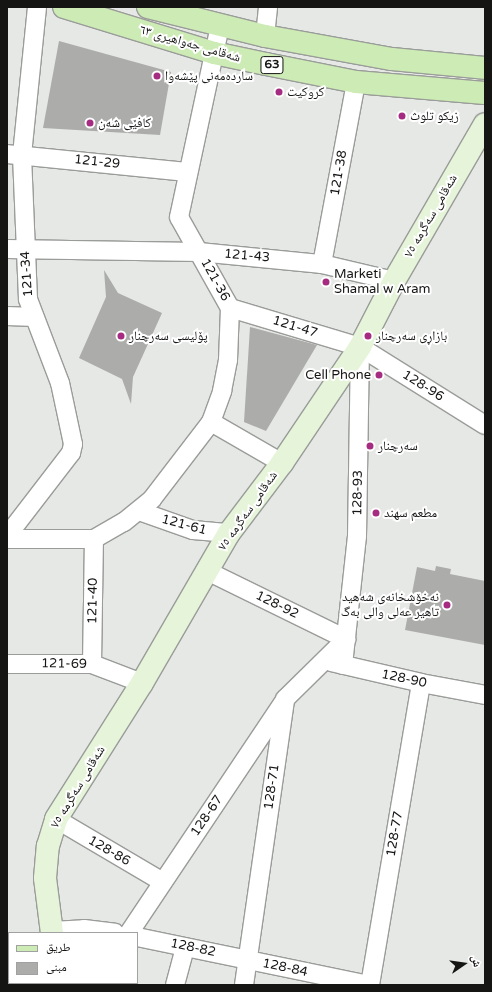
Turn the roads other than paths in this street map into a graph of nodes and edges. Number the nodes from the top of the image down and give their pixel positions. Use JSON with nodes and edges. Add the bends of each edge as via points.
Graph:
{"nodes":[{"id":1,"x":37,"y":7,"type":"edge"},
{"id":2,"x":64,"y":7,"type":"edge"},
{"id":3,"x":148,"y":7,"type":"edge"},
{"id":4,"x":268,"y":7,"type":"edge"},
{"id":5,"x":220,"y":26,"type":"junction"},
{"id":6,"x":265,"y":36,"type":"junction"},
{"id":7,"x":214,"y":53,"type":"junction"},
{"id":8,"x":485,"y":68,"type":"edge"},
{"id":9,"x":356,"y":82,"type":"junction"},
{"id":10,"x":485,"y":93,"type":"edge"},
{"id":11,"x":483,"y":138,"type":"edge"},
{"id":12,"x":15,"y":154,"type":"edge"},
{"id":13,"x":188,"y":172,"type":"junction"},
{"id":14,"x":7,"y":249,"type":"edge"},
{"id":15,"x":26,"y":250,"type":"junction"},
{"id":16,"x":199,"y":252,"type":"junction"},
{"id":17,"x":322,"y":264,"type":"junction"},
{"id":18,"x":394,"y":281,"type":"junction"},
{"id":19,"x":230,"y":308,"type":"junction"},
{"id":20,"x":7,"y":316,"type":"edge"},
{"id":21,"x":34,"y":317,"type":"junction"},
{"id":22,"x":360,"y":347,"type":"junction"},
{"id":23,"x":211,"y":422,"type":"junction"},
{"id":24,"x":485,"y":425,"type":"edge"},
{"id":25,"x":282,"y":463,"type":"junction"},
{"id":26,"x":139,"y":511,"type":"junction"},
{"id":27,"x":229,"y":533,"type":"junction"},
{"id":28,"x":7,"y":537,"type":"edge"},
{"id":29,"x":94,"y":538,"type":"junction"},
{"id":30,"x":207,"y":572,"type":"junction"},
{"id":31,"x":346,"y":639,"type":"junction"},
{"id":32,"x":323,"y":659,"type":"junction"},
{"id":33,"x":7,"y":664,"type":"edge"},
{"id":34,"x":92,"y":664,"type":"junction"},
{"id":35,"x":343,"y":665,"type":"junction"},
{"id":36,"x":142,"y":683,"type":"junction"},
{"id":37,"x":421,"y":683,"type":"junction"},
{"id":38,"x":485,"y":694,"type":"edge"},
{"id":39,"x":285,"y":699,"type":"junction"},
{"id":40,"x":56,"y":819,"type":"junction"},
{"id":41,"x":163,"y":882,"type":"junction"},
{"id":42,"x":51,"y":932,"type":"edge"},
{"id":43,"x":109,"y":932,"type":"edge"},
{"id":44,"x":130,"y":932,"type":"edge"},
{"id":45,"x":138,"y":937,"type":"edge"},
{"id":46,"x":185,"y":946,"type":"junction"},
{"id":47,"x":248,"y":960,"type":"junction"},
{"id":48,"x":175,"y":985,"type":"edge"},
{"id":49,"x":244,"y":985,"type":"edge"},
{"id":50,"x":370,"y":985,"type":"edge"}],
"edges":[{"from":1,"to":12,"type":"street","name":"121-34"},
{"from":2,"to":7,"type":"main road","name":"شەقامی جەواهیری ٦٣","number":"63"},
{"from":3,"to":5,"type":"main road","name":"شەقامی جەواهیری ٦٣","number":"63"},
{"from":4,"to":6,"type":"street"},
{"from":5,"to":6,"type":"main road","name":"شەقامی جەواهیری ٦٣","number":"63"},
{"from":5,"to":7,"type":"street","name":"121-36"},
{"from":6,"to":8,"type":"main road","name":"شەقامی جەواهیری ٦٣","number":"63","via":[[392,59]]},
{"from":7,"to":9,"type":"main road","name":"شەقامی جەواهیری ٦٣","number":"63"},
{"from":7,"to":13,"type":"street","name":"121-36"},
{"from":9,"to":10,"type":"main road","name":"شەقامی جەواهیری ٦٣","number":"63"},
{"from":9,"to":17,"type":"street","name":"121-38"},
{"from":11,"to":18,"type":"street","name":"شەقامی سەگرمە ٧٥"},
{"from":12,"to":13,"type":"street","name":"121-29"},
{"from":12,"to":15,"type":"street","name":"121-34"},
{"from":13,"to":16,"type":"street","name":"121-36","via":[[179,217]]},
{"from":14,"to":15,"type":"street","name":"121-43"},
{"from":15,"to":16,"type":"street","name":"121-43"},
{"from":15,"to":21,"type":"street","name":"121-34","via":[[28,299]]},
{"from":16,"to":17,"type":"street","name":"121-43"},
{"from":16,"to":19,"type":"street","name":"121-36"},
{"from":17,"to":18,"type":"street","name":"121-43"},
{"from":18,"to":22,"type":"street","name":"شەقامی سەگرمە ٧٥"},
{"from":19,"to":22,"type":"street","name":"121-47"},
{"from":19,"to":23,"type":"street","name":"121-36","via":[[228,360],[222,391]]},
{"from":20,"to":21,"type":"street"},
{"from":21,"to":28,"type":"street","name":"121-34","via":[[60,383],[73,444],[71,453]]},
{"from":22,"to":24,"type":"street","name":"128-96"},
{"from":22,"to":25,"type":"street","name":"شەقامی سەگرمە ٧٥"},
{"from":22,"to":31,"type":"street","name":"128-93","via":[[357,536]]},
{"from":23,"to":25,"type":"street"},
{"from":23,"to":26,"type":"street","name":"121-36","via":[[152,499]]},
{"from":25,"to":27,"type":"street","name":"شەقامی سەگرمە ٧٥"},
{"from":26,"to":27,"type":"street","name":"121-61","via":[[194,530]]},
{"from":26,"to":29,"type":"street","name":"121-36"},
{"from":27,"to":30,"type":"street","name":"شەقامی سەگرمە ٧٥"},
{"from":28,"to":29,"type":"street"},
{"from":29,"to":34,"type":"street","name":"121-40"},
{"from":30,"to":31,"type":"street","name":"128-92"},
{"from":30,"to":36,"type":"street","name":"شەقامی سەگرمە ٧٥"},
{"from":31,"to":32,"type":"street"},
{"from":31,"to":35,"type":"street","name":"128-93"},
{"from":32,"to":35,"type":"street","name":"128-90"},
{"from":32,"to":39,"type":"street"},
{"from":33,"to":34,"type":"street","name":"121-69"},
{"from":34,"to":36,"type":"street","name":"121-69"},
{"from":35,"to":37,"type":"street","name":"128-90"},
{"from":36,"to":40,"type":"street","name":"شەقامی سەگرمە ٧٥"},
{"from":37,"to":38,"type":"street","name":"128-90"},
{"from":37,"to":50,"type":"street","name":"128-77"},
{"from":39,"to":41,"type":"street","name":"128-67"},
{"from":39,"to":47,"type":"street","name":"128-71"},
{"from":40,"to":41,"type":"street","name":"128-86"},
{"from":40,"to":42,"type":"street","name":"شەقامی سەگرمە ٧٥","via":[[48,846],[46,867]]},
{"from":41,"to":44,"type":"street","name":"128-67"},
{"from":42,"to":43,"type":"street","via":[[84,928]]},
{"from":45,"to":46,"type":"street","name":"128-82"},
{"from":46,"to":47,"type":"street","name":"128-82"},
{"from":46,"to":48,"type":"street"},
{"from":47,"to":49,"type":"street","name":"128-71"},
{"from":47,"to":50,"type":"street","name":"128-84"}]}
